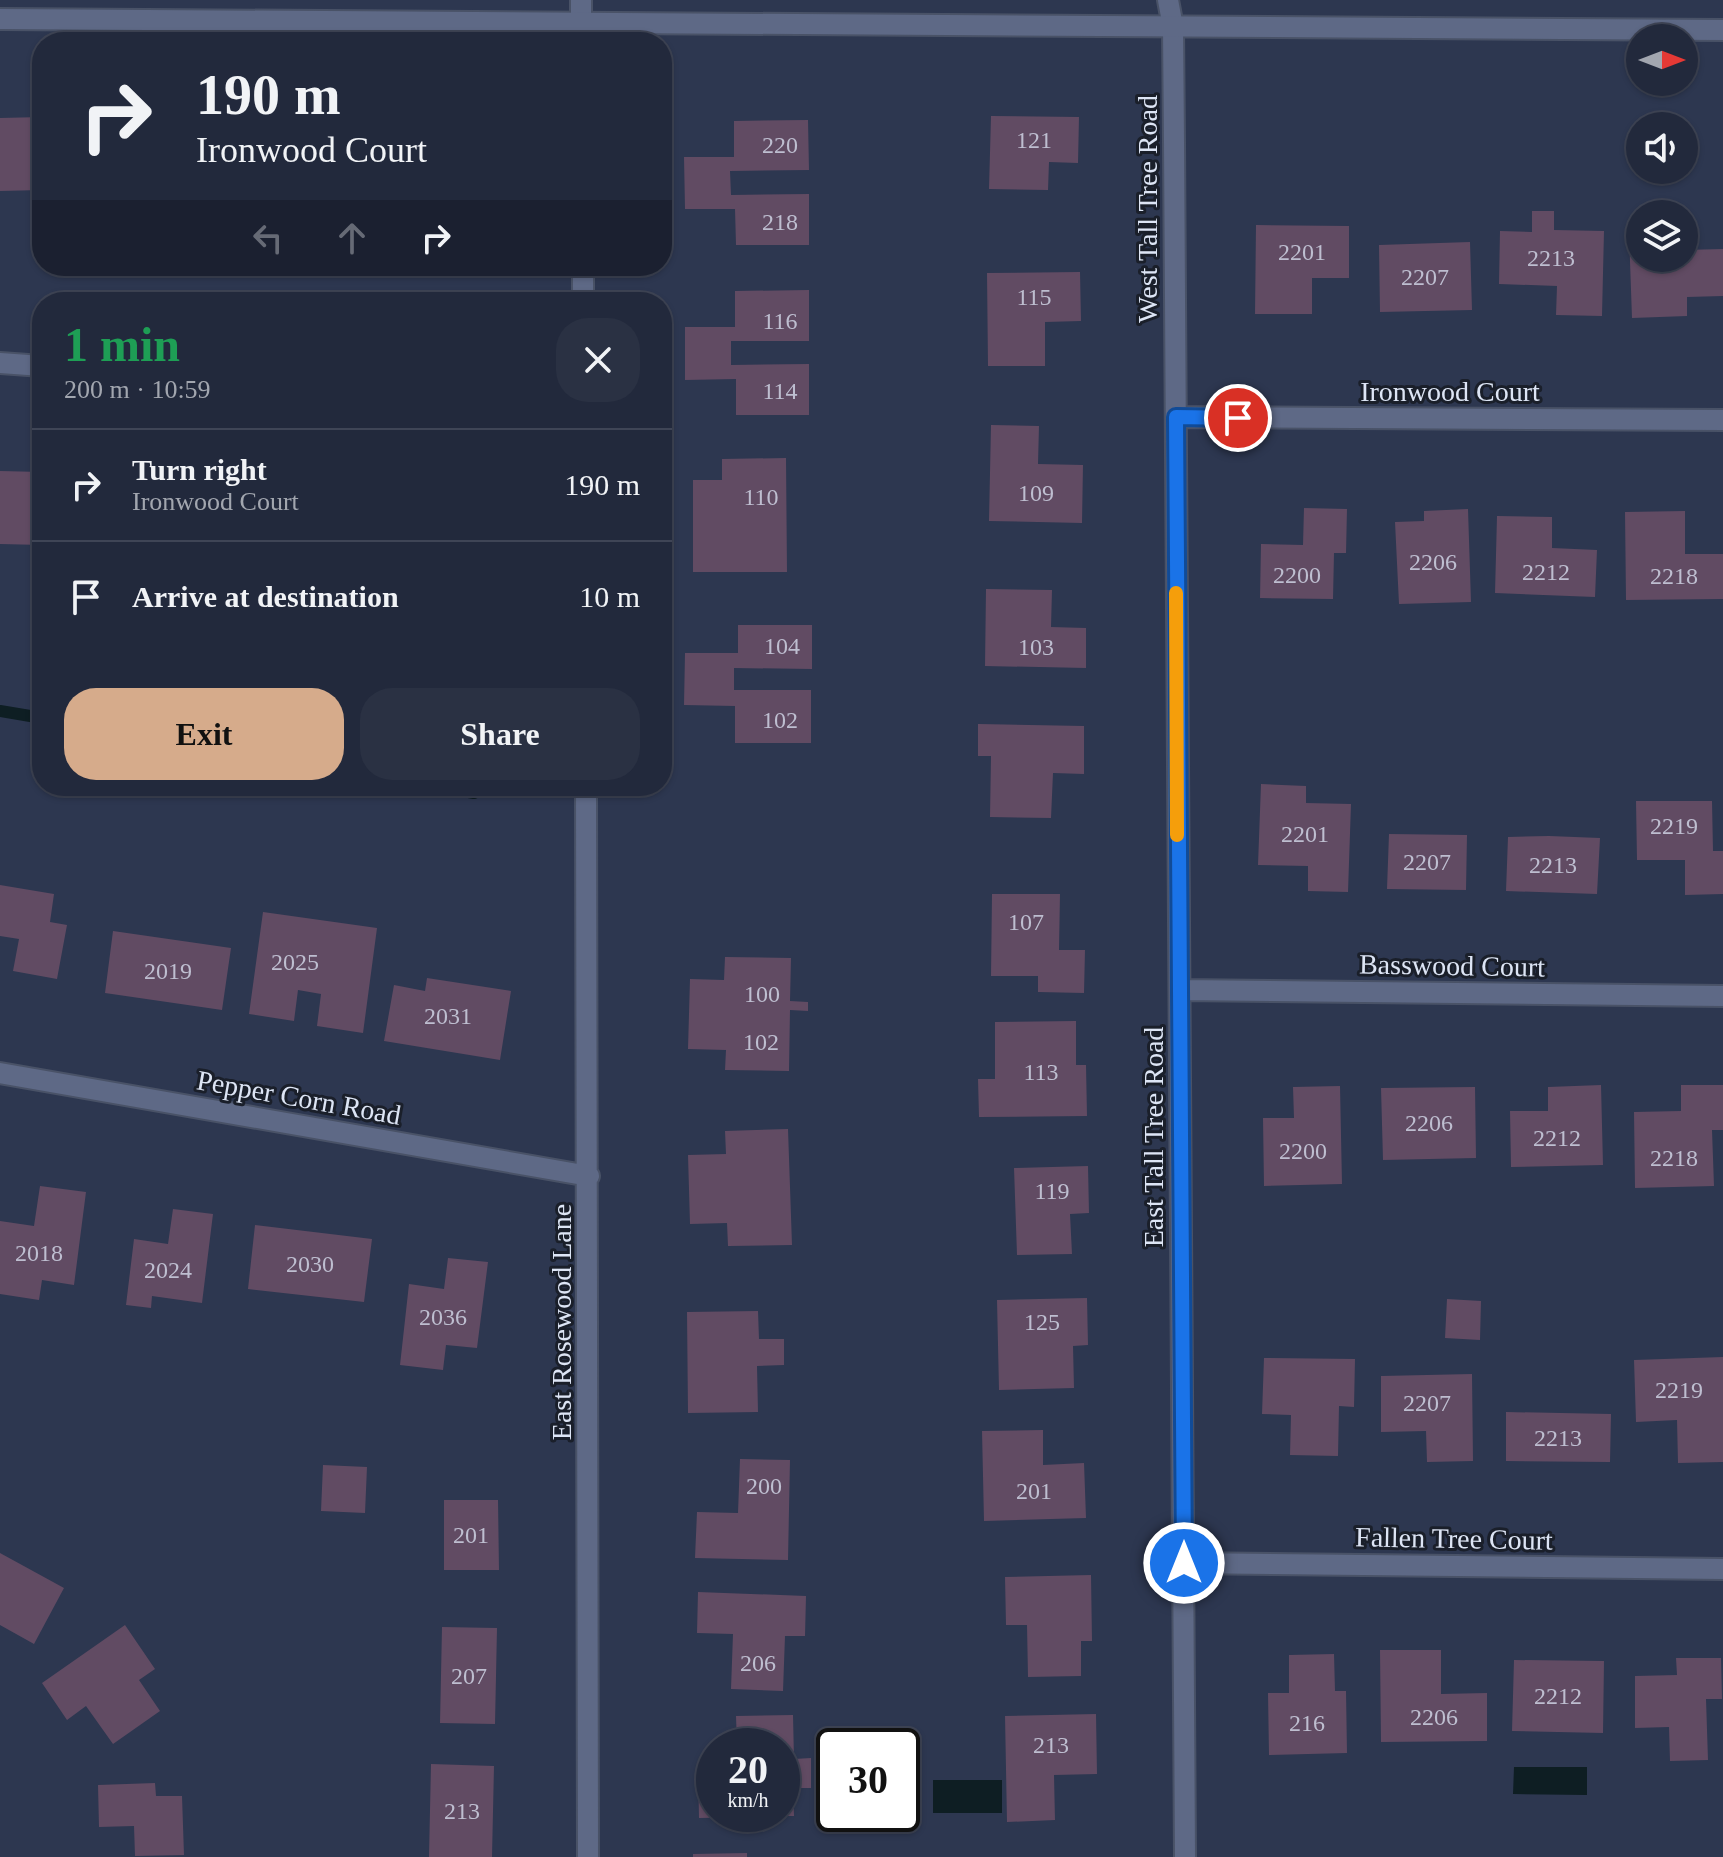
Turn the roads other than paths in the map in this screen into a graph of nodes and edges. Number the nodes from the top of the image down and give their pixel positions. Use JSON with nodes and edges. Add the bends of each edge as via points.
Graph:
{"nodes":[{"id":1,"x":581,"y":0,"type":"edge"},
{"id":2,"x":1168,"y":0,"type":"edge"},
{"id":3,"x":0,"y":19,"type":"edge"},
{"id":4,"x":1173,"y":27,"type":"junction"},
{"id":5,"x":1723,"y":30,"type":"edge"},
{"id":6,"x":539,"y":32,"type":"edge"},
{"id":7,"x":580,"y":32,"type":"edge"},
{"id":8,"x":672,"y":32,"type":"edge"},
{"id":9,"x":0,"y":363,"type":"edge"},
{"id":10,"x":32,"y":365,"type":"edge"},
{"id":11,"x":1176,"y":417,"type":"junction"},
{"id":12,"x":1723,"y":420,"type":"edge"},
{"id":13,"x":586,"y":796,"type":"edge"},
{"id":14,"x":1181,"y":990,"type":"junction"},
{"id":15,"x":1723,"y":996,"type":"edge"},
{"id":16,"x":0,"y":1073,"type":"edge"},
{"id":17,"x":589,"y":1176,"type":"junction"},
{"id":18,"x":1184,"y":1563,"type":"junction"},
{"id":19,"x":1723,"y":1569,"type":"edge"},
{"id":20,"x":588,"y":1857,"type":"edge"},
{"id":21,"x":1185,"y":1857,"type":"edge"}],
"edges":[{"from":1,"to":7,"type":"street"},
{"from":2,"to":4,"type":"street","name":"West Tall Tree Road"},
{"from":3,"to":6,"type":"street"},
{"from":4,"to":5,"type":"street"},
{"from":4,"to":8,"type":"street"},
{"from":4,"to":11,"type":"street","name":"West Tall Tree Road"},
{"from":9,"to":10,"type":"street"},
{"from":11,"to":12,"type":"street","name":"Ironwood Court"},
{"from":11,"to":14,"type":"street","name":"East Tall Tree Road"},
{"from":13,"to":17,"type":"street","name":"East Rosewood Lane"},
{"from":14,"to":15,"type":"street","name":"Basswood Court"},
{"from":14,"to":18,"type":"street","name":"East Tall Tree Road"},
{"from":16,"to":17,"type":"street","name":"Pepper Corn Road"},
{"from":17,"to":20,"type":"street","name":"East Rosewood Lane"},
{"from":18,"to":19,"type":"street","name":"Fallen Tree Court"},
{"from":18,"to":21,"type":"street","name":"East Tall Tree Road"}]}
